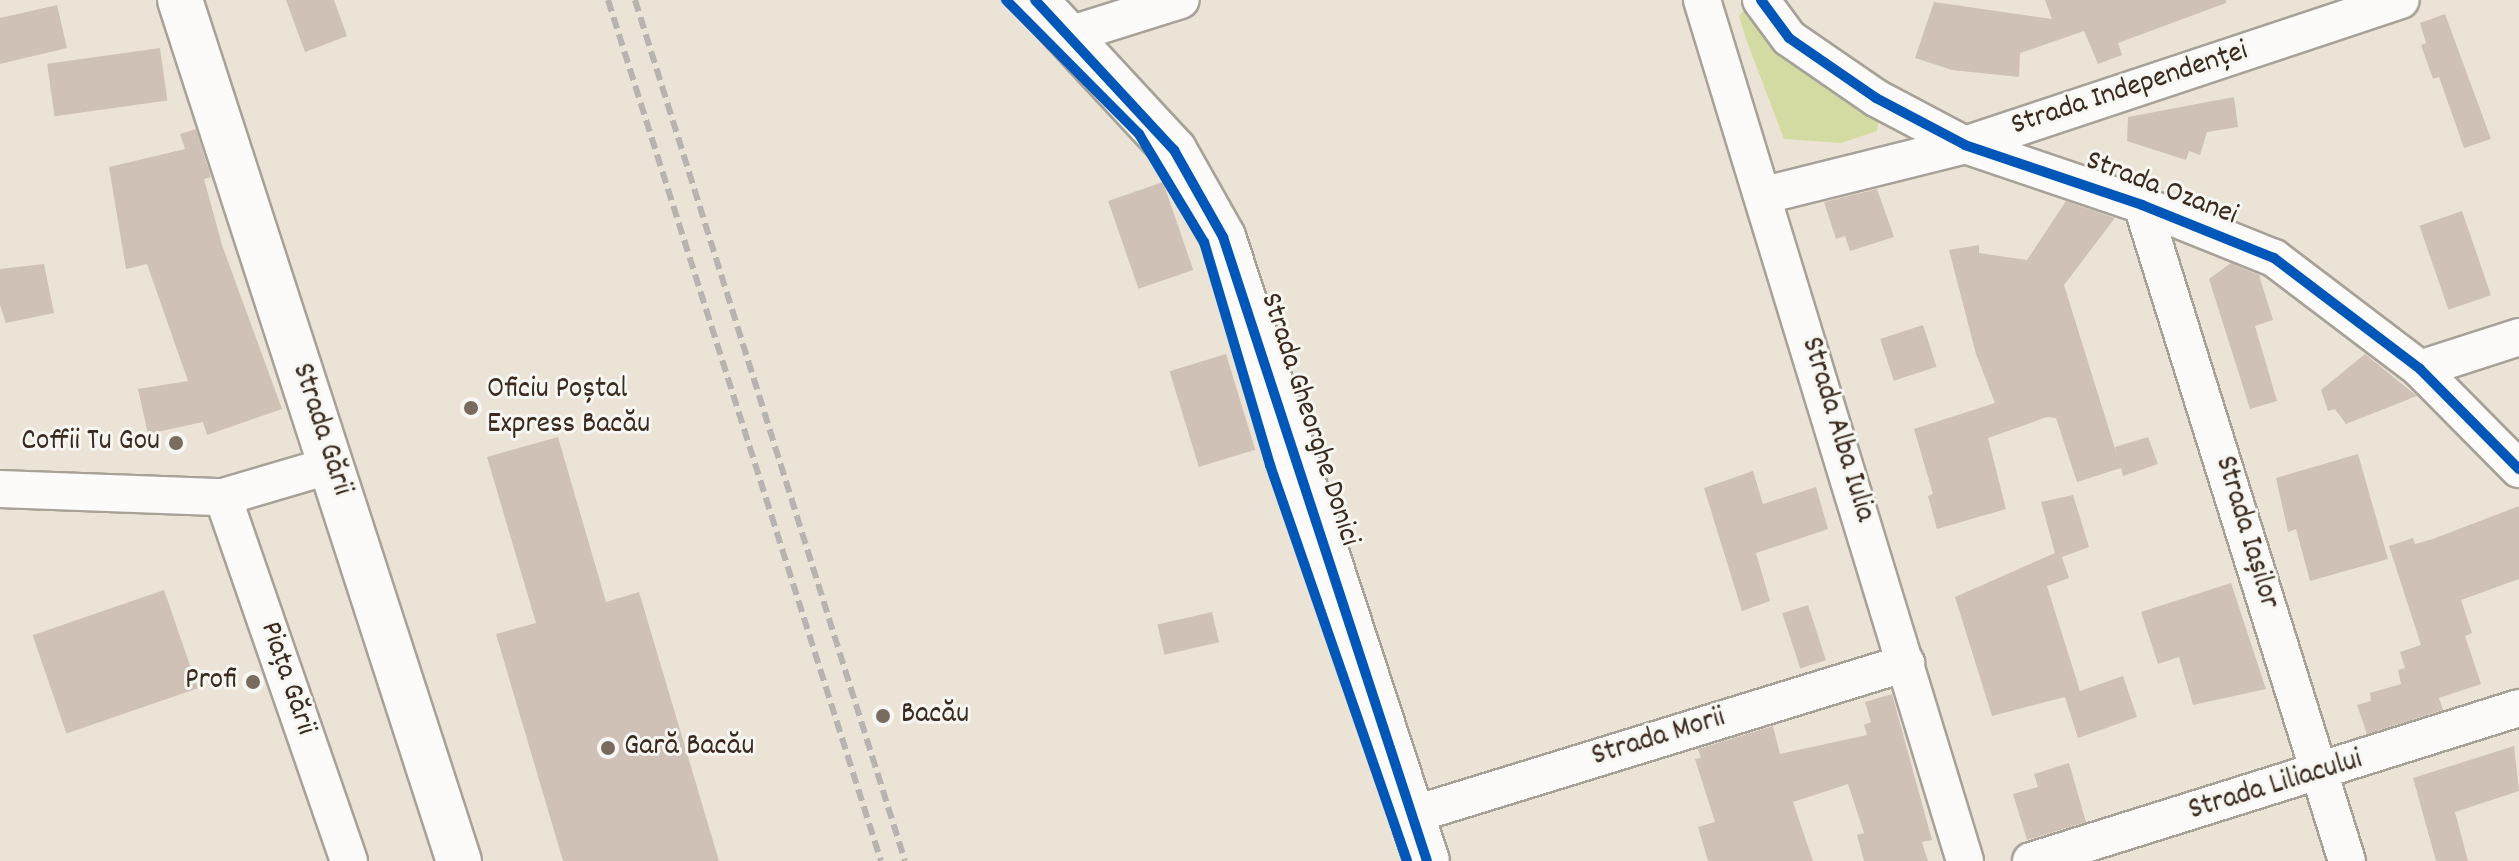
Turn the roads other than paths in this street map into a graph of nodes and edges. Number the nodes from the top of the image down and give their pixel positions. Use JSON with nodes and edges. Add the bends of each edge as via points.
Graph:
{"nodes":[{"id":1,"x":180,"y":0,"type":"edge"},
{"id":2,"x":1035,"y":0,"type":"edge"},
{"id":3,"x":1181,"y":0,"type":"edge"},
{"id":4,"x":1702,"y":0,"type":"edge"},
{"id":5,"x":1761,"y":0,"type":"edge"},
{"id":6,"x":2400,"y":0,"type":"edge"},
{"id":7,"x":1069,"y":35,"type":"junction"},
{"id":8,"x":1965,"y":145,"type":"junction"},
{"id":9,"x":1765,"y":195,"type":"junction"},
{"id":10,"x":2142,"y":205,"type":"junction"},
{"id":11,"x":2519,"y":337,"type":"edge"},
{"id":12,"x":2420,"y":369,"type":"junction"},
{"id":13,"x":332,"y":465,"type":"junction"},
{"id":14,"x":2519,"y":469,"type":"edge"},
{"id":15,"x":0,"y":489,"type":"edge"},
{"id":16,"x":223,"y":497,"type":"junction"},
{"id":17,"x":1906,"y":663,"type":"junction"},
{"id":18,"x":2519,"y":708,"type":"edge"},
{"id":19,"x":2320,"y":775,"type":"junction"},
{"id":20,"x":1412,"y":815,"type":"junction"},
{"id":21,"x":349,"y":861,"type":"edge"},
{"id":22,"x":459,"y":861,"type":"edge"},
{"id":23,"x":1427,"y":861,"type":"edge"},
{"id":24,"x":1965,"y":861,"type":"edge"},
{"id":25,"x":2031,"y":861,"type":"edge"},
{"id":26,"x":2347,"y":861,"type":"edge"}],
"edges":[{"from":1,"to":13,"type":"street","name":"Strada Gării"},
{"from":2,"to":7,"type":"street","name":"Strada Gheorghe Donici"},
{"from":3,"to":7,"type":"street"},
{"from":4,"to":9,"type":"street","name":"Strada Alba Iulia"},
{"from":5,"to":8,"type":"street","name":"Strada Ozanei","via":[[1789,38],[1876,98]]},
{"from":6,"to":8,"type":"street","name":"Strada Independenței"},
{"from":7,"to":20,"type":"street","name":"Strada Gheorghe Donici","via":[[1174,150],[1223,237]]},
{"from":8,"to":9,"type":"street","name":"Strada Independenței"},
{"from":8,"to":10,"type":"street","name":"Strada Ozanei"},
{"from":9,"to":17,"type":"street","name":"Strada Alba Iulia"},
{"from":10,"to":12,"type":"street","name":"Strada Ozanei","via":[[2274,258]]},
{"from":10,"to":19,"type":"street","name":"Strada Iașilor"},
{"from":11,"to":12,"type":"street"},
{"from":12,"to":14,"type":"street","name":"Strada Ozanei"},
{"from":13,"to":16,"type":"street"},
{"from":13,"to":22,"type":"street","name":"Strada Gării"},
{"from":15,"to":16,"type":"street"},
{"from":16,"to":21,"type":"street","name":"Piața Gării"},
{"from":17,"to":20,"type":"street","name":"Strada Morii"},
{"from":17,"to":24,"type":"street","name":"Strada Alba Iulia"},
{"from":18,"to":19,"type":"street","name":"Strada Liliacului"},
{"from":19,"to":25,"type":"street","name":"Strada Liliacului"},
{"from":19,"to":26,"type":"street","name":"Strada Iașilor"},
{"from":20,"to":23,"type":"street","name":"Strada Gheorghe Donici"}]}
